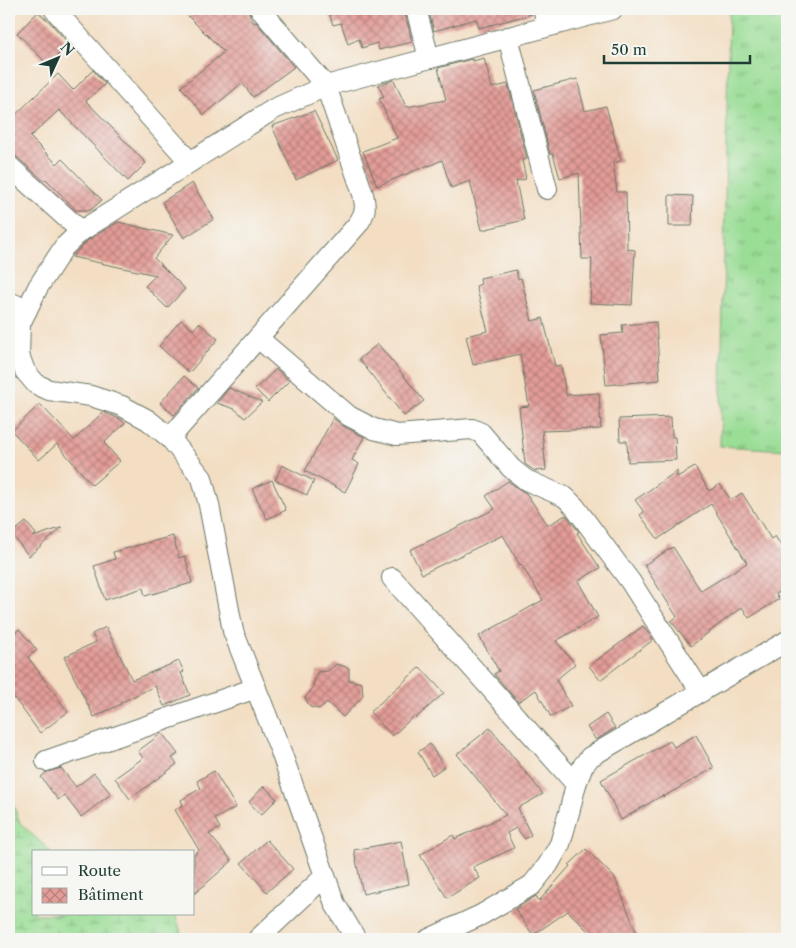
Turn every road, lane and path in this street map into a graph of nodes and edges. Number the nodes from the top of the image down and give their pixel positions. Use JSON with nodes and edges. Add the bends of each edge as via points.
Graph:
{"nodes":[{"id":1,"x":54,"y":9,"type":"edge"},
{"id":2,"x":260,"y":9,"type":"edge"},
{"id":3,"x":416,"y":9,"type":"edge"},
{"id":4,"x":613,"y":9,"type":"edge"},
{"id":5,"x":545,"y":18,"type":"edge"},
{"id":6,"x":508,"y":37,"type":"junction"},
{"id":7,"x":429,"y":58,"type":"junction"},
{"id":8,"x":326,"y":86,"type":"junction"},
{"id":9,"x":190,"y":162,"type":"junction"},
{"id":10,"x":9,"y":166,"type":"edge"},
{"id":11,"x":547,"y":189,"type":"dead end"},
{"id":12,"x":81,"y":231,"type":"junction"},
{"id":13,"x":18,"y":306,"type":"edge"},
{"id":14,"x":258,"y":338,"type":"junction"},
{"id":15,"x":170,"y":438,"type":"junction"},
{"id":16,"x":392,"y":578,"type":"dead end"},
{"id":17,"x":787,"y":641,"type":"edge"},
{"id":18,"x":256,"y":688,"type":"junction"},
{"id":19,"x":701,"y":692,"type":"junction"},
{"id":20,"x":46,"y":761,"type":"dead end"},
{"id":21,"x":576,"y":784,"type":"junction"},
{"id":22,"x":325,"y":876,"type":"junction"},
{"id":23,"x":258,"y":939,"type":"edge"},
{"id":24,"x":356,"y":939,"type":"edge"},
{"id":25,"x":430,"y":939,"type":"edge"}],
"edges":[{"from":1,"to":9,"type":"street"},
{"from":2,"to":8,"type":"street"},
{"from":3,"to":7,"type":"street"},
{"from":4,"to":5,"type":"street"},
{"from":5,"to":6,"type":"street"},
{"from":6,"to":7,"type":"street"},
{"from":6,"to":11,"type":"street"},
{"from":7,"to":8,"type":"street"},
{"from":8,"to":9,"type":"street","via":[[274,109]]},
{"from":8,"to":14,"type":"street","via":[[366,207],[358,224]]},
{"from":9,"to":12,"type":"street"},
{"from":10,"to":12,"type":"street"},
{"from":12,"to":13,"type":"street","via":[[64,247],[38,287]]},
{"from":13,"to":15,"type":"street","via":[[19,355],[25,372],[36,384],[49,390],[91,396],[122,406],[148,420]]},
{"from":14,"to":15,"type":"street"},
{"from":14,"to":19,"type":"street","via":[[349,416],[374,430],[397,434],[472,429],[481,433],[511,468],[526,480],[565,496],[630,581]]},
{"from":15,"to":18,"type":"street","via":[[202,478],[233,631]]},
{"from":16,"to":21,"type":"street"},
{"from":17,"to":19,"type":"street"},
{"from":18,"to":20,"type":"street"},
{"from":18,"to":22,"type":"street"},
{"from":19,"to":21,"type":"street","via":[[590,757]]},
{"from":21,"to":25,"type":"street","via":[[560,844],[532,885],[481,915]]},
{"from":22,"to":23,"type":"street"},
{"from":22,"to":24,"type":"street","via":[[335,904]]}]}
